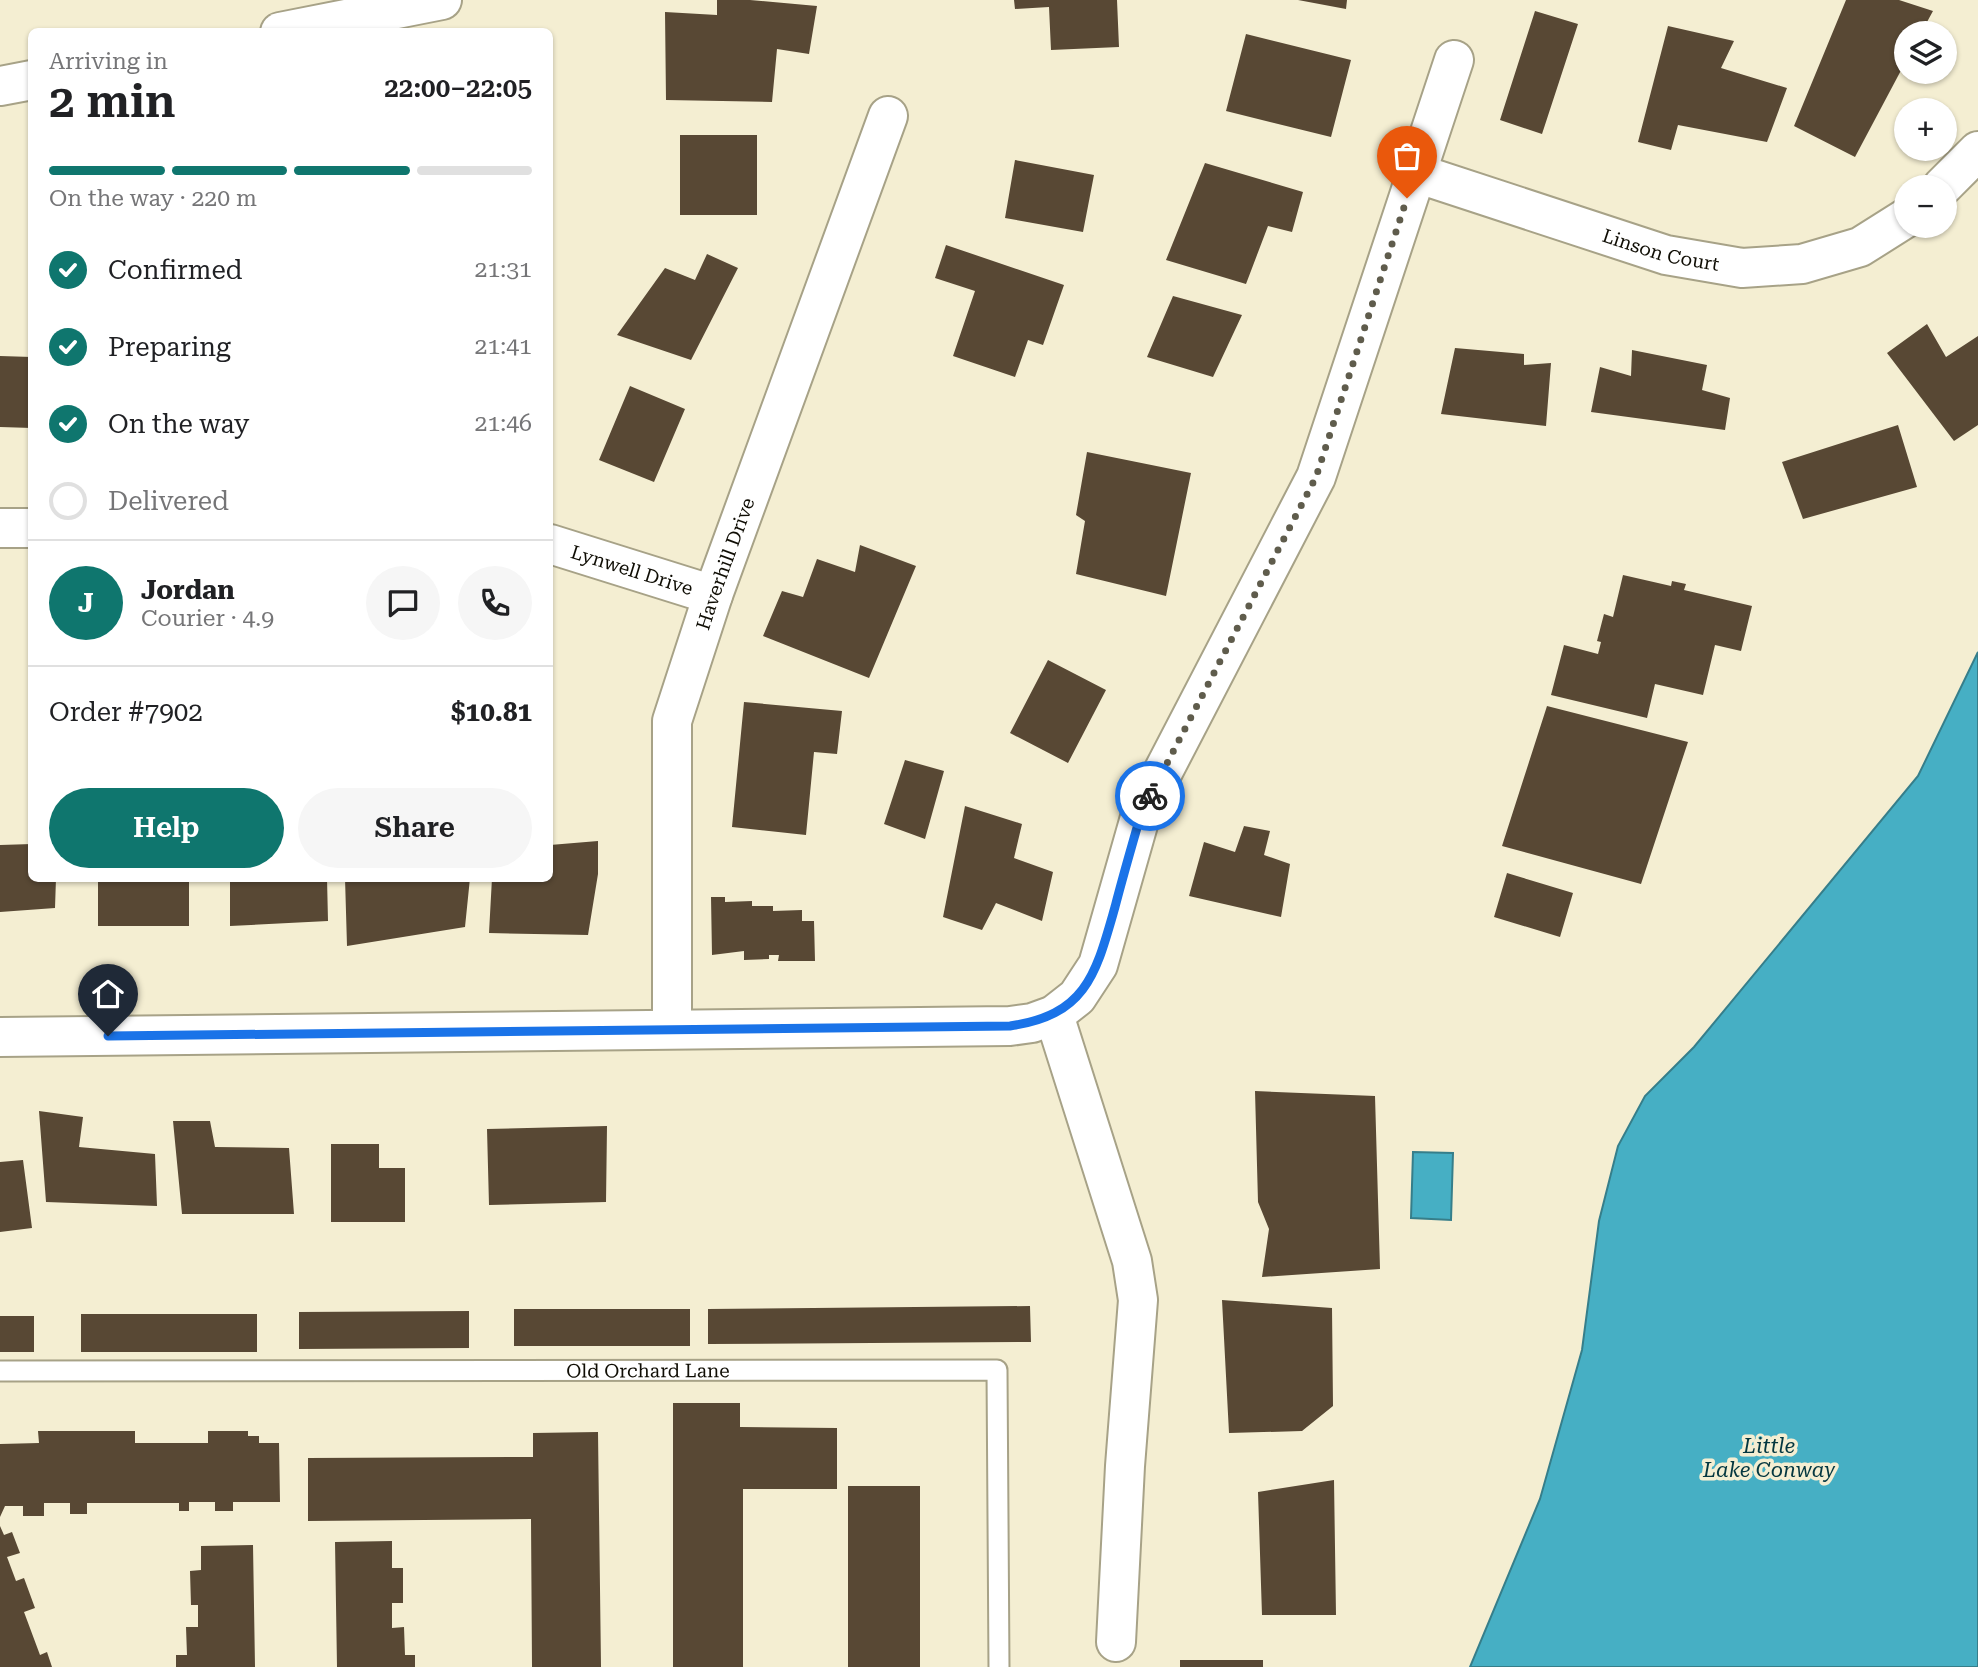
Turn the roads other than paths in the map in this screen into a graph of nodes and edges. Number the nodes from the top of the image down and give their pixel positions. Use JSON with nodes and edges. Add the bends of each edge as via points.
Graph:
{"nodes":[{"id":1,"x":442,"y":0,"type":"edge"},
{"id":2,"x":300,"y":28,"type":"edge"},
{"id":3,"x":1454,"y":60,"type":"dead end"},
{"id":4,"x":28,"y":81,"type":"edge"},
{"id":5,"x":0,"y":86,"type":"edge"},
{"id":6,"x":888,"y":116,"type":"dead end"},
{"id":7,"x":1978,"y":151,"type":"edge"},
{"id":8,"x":1416,"y":173,"type":"junction"},
{"id":9,"x":1954,"y":175,"type":"edge"},
{"id":10,"x":1894,"y":226,"type":"edge"},
{"id":11,"x":0,"y":528,"type":"edge"},
{"id":12,"x":28,"y":528,"type":"edge"},
{"id":13,"x":553,"y":545,"type":"edge"},
{"id":14,"x":713,"y":595,"type":"junction"},
{"id":15,"x":1066,"y":1006,"type":"junction"},
{"id":16,"x":673,"y":1029,"type":"junction"},
{"id":17,"x":0,"y":1037,"type":"edge"},
{"id":18,"x":0,"y":1371,"type":"edge"},
{"id":19,"x":1116,"y":1642,"type":"dead end"},
{"id":20,"x":999,"y":1667,"type":"edge"}],
"edges":[{"from":1,"to":2,"type":"street"},
{"from":3,"to":8,"type":"street"},
{"from":4,"to":5,"type":"street"},
{"from":6,"to":14,"type":"street","name":"Haverhill Drive"},
{"from":7,"to":9,"type":"street"},
{"from":8,"to":10,"type":"street","name":"Linson Court","via":[[1667,255],[1742,268],[1802,264],[1860,247]]},
{"from":8,"to":15,"type":"street","via":[[1316,477],[1141,814],[1098,965]]},
{"from":11,"to":12,"type":"street"},
{"from":13,"to":14,"type":"street","name":"Lynwell Drive"},
{"from":14,"to":16,"type":"street","name":"Haverhill Drive","via":[[672,721]]},
{"from":15,"to":16,"type":"street","via":[[1032,1023],[1010,1026]]},
{"from":15,"to":19,"type":"street","via":[[1138,1300]]},
{"from":16,"to":17,"type":"street"},
{"from":18,"to":20,"type":"lane","name":"Old Orchard Lane","via":[[997,1370]]}]}
